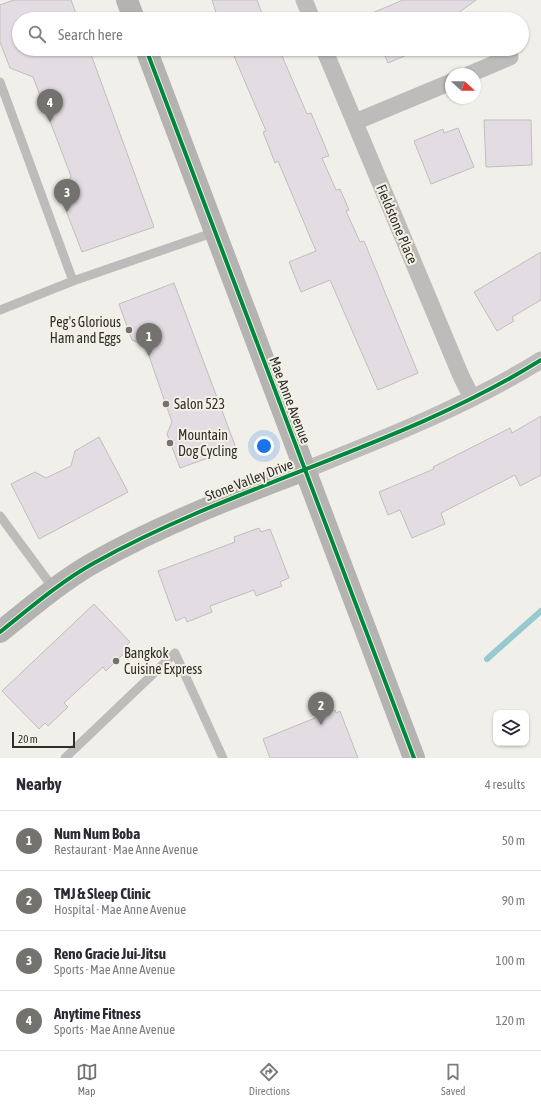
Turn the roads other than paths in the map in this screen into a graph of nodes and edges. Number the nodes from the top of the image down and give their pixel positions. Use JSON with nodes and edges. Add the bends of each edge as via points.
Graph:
{"nodes":[{"id":1,"x":127,"y":0,"type":"edge"},
{"id":2,"x":304,"y":0,"type":"edge"},
{"id":3,"x":131,"y":12,"type":"edge"},
{"id":4,"x":309,"y":12,"type":"edge"},
{"id":5,"x":149,"y":56,"type":"edge"},
{"id":6,"x":327,"y":56,"type":"edge"},
{"id":7,"x":510,"y":57,"type":"dead end"},
{"id":8,"x":481,"y":69,"type":"edge"},
{"id":9,"x":0,"y":82,"type":"edge"},
{"id":10,"x":445,"y":84,"type":"edge"},
{"id":11,"x":354,"y":122,"type":"junction"},
{"id":12,"x":215,"y":232,"type":"junction"},
{"id":13,"x":73,"y":281,"type":"junction"},
{"id":14,"x":0,"y":310,"type":"edge"},
{"id":15,"x":541,"y":360,"type":"edge"},
{"id":16,"x":472,"y":398,"type":"junction"},
{"id":17,"x":305,"y":470,"type":"junction"},
{"id":18,"x":0,"y":516,"type":"edge"},
{"id":19,"x":54,"y":590,"type":"junction"},
{"id":20,"x":0,"y":632,"type":"edge"},
{"id":21,"x":65,"y":758,"type":"edge"},
{"id":22,"x":223,"y":758,"type":"edge"},
{"id":23,"x":414,"y":758,"type":"edge"}],
"edges":[{"from":1,"to":3,"type":"main road"},
{"from":2,"to":4,"type":"street"},
{"from":5,"to":12,"type":"main road","name":"Mae Anne Avenue"},
{"from":6,"to":11,"type":"street","name":"Fieldstone Place"},
{"from":7,"to":8,"type":"street"},
{"from":9,"to":13,"type":"lane"},
{"from":10,"to":11,"type":"street"},
{"from":11,"to":16,"type":"street","name":"Fieldstone Place"},
{"from":12,"to":13,"type":"lane"},
{"from":12,"to":17,"type":"main road","name":"Mae Anne Avenue"},
{"from":13,"to":14,"type":"lane"},
{"from":15,"to":16,"type":"street","name":"Stone Valley Drive"},
{"from":16,"to":17,"type":"street","name":"Stone Valley Drive","via":[[397,434]]},
{"from":17,"to":19,"type":"main road","name":"Stone Valley Drive","via":[[205,509],[93,563]]},
{"from":17,"to":23,"type":"main road","name":"Mae Anne Avenue"},
{"from":18,"to":19,"type":"lane"},
{"from":19,"to":20,"type":"main road","name":"Stone Valley Drive"},
{"from":21,"to":22,"type":"lane","via":[[174,653]]}]}
